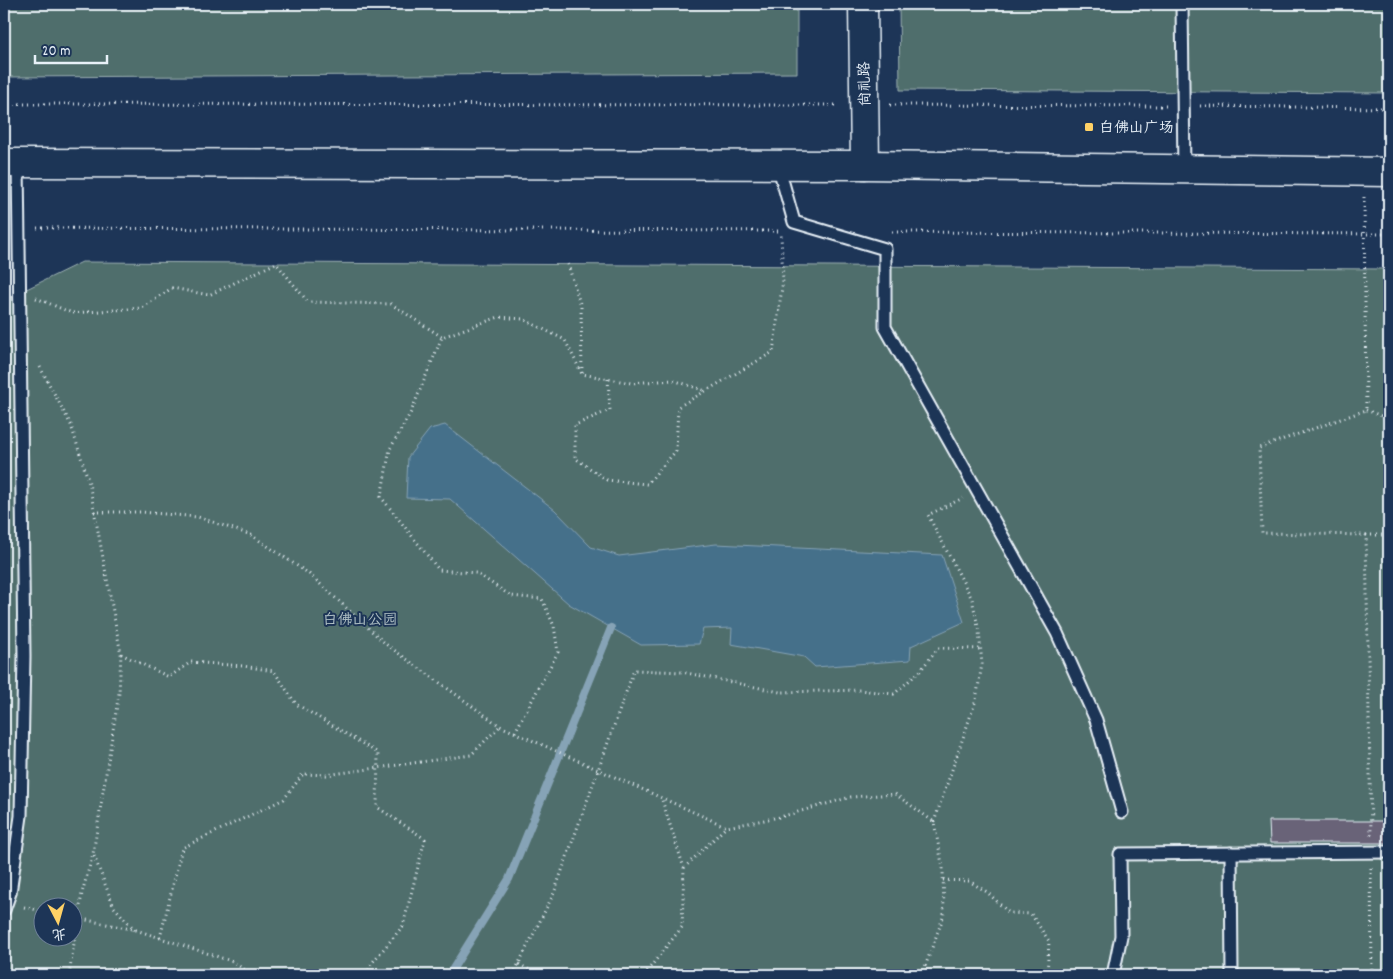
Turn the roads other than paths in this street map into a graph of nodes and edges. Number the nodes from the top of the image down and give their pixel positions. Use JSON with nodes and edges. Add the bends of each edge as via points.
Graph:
{"nodes":[{"id":1,"x":864,"y":4,"type":"edge"},
{"id":2,"x":1182,"y":4,"type":"edge"},
{"id":3,"x":11,"y":163,"type":"edge"},
{"id":4,"x":778,"y":165,"type":"junction"},
{"id":5,"x":865,"y":165,"type":"junction"},
{"id":6,"x":1184,"y":170,"type":"junction"},
{"id":7,"x":1377,"y":172,"type":"edge"},
{"id":8,"x":1122,"y":812,"type":"dead end"},
{"id":9,"x":1389,"y":852,"type":"edge"},
{"id":10,"x":1231,"y":853,"type":"junction"},
{"id":11,"x":4,"y":910,"type":"edge"},
{"id":12,"x":1113,"y":975,"type":"edge"},
{"id":13,"x":1232,"y":975,"type":"edge"}],
"edges":[{"from":1,"to":5,"type":"main road","name":"尚礼路"},
{"from":2,"to":6,"type":"lane"},
{"from":3,"to":4,"type":"main road"},
{"from":3,"to":11,"type":"lane","via":[[19,228],[24,646],[21,816],[10,893]]},
{"from":4,"to":5,"type":"main road"},
{"from":4,"to":8,"type":"lane","via":[[794,222],[885,249],[885,327],[1057,632],[1096,720]]},
{"from":5,"to":6,"type":"main road"},
{"from":6,"to":7,"type":"main road"},
{"from":9,"to":10,"type":"lane"},
{"from":10,"to":12,"type":"lane","via":[[1120,854],[1121,936]]},
{"from":10,"to":13,"type":"lane"}]}
